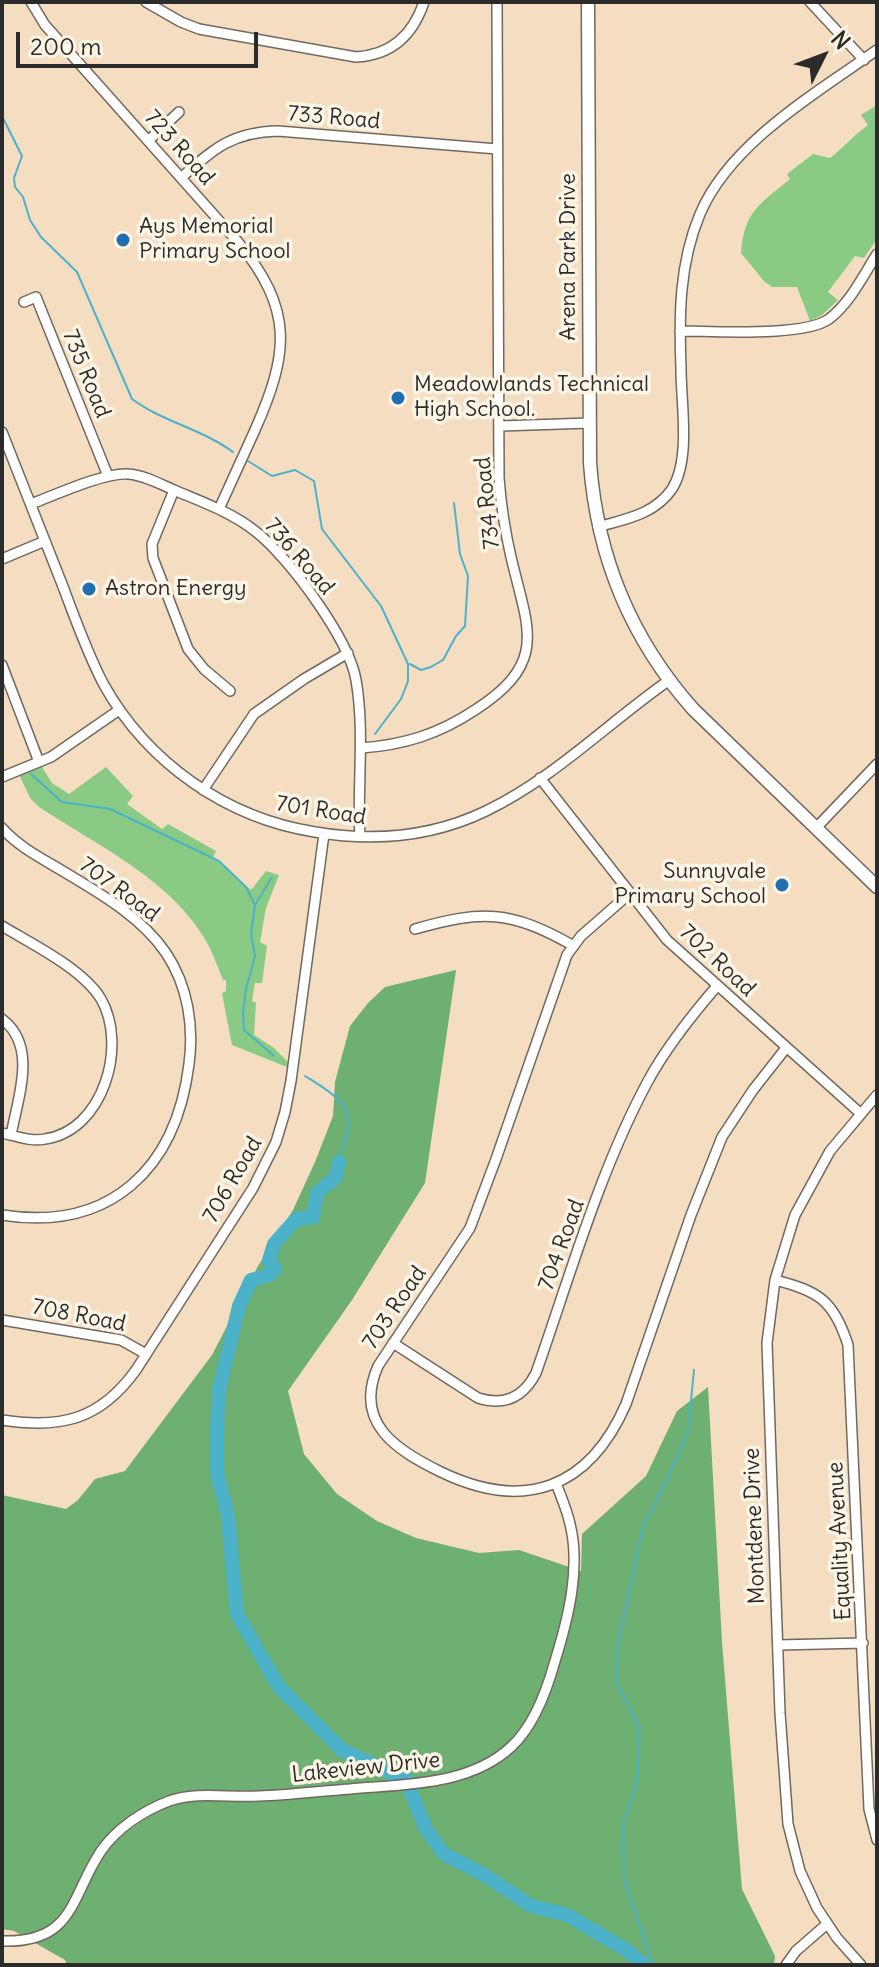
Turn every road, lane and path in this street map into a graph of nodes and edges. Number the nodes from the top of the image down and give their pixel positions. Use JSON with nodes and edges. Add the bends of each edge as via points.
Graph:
{"nodes":[{"id":1,"x":31,"y":2,"type":"edge"},
{"id":2,"x":146,"y":2,"type":"edge"},
{"id":3,"x":424,"y":2,"type":"edge"},
{"id":4,"x":497,"y":2,"type":"edge"},
{"id":5,"x":588,"y":2,"type":"edge"},
{"id":6,"x":810,"y":2,"type":"edge"},
{"id":7,"x":877,"y":50,"type":"edge"},
{"id":8,"x":864,"y":60,"type":"junction"},
{"id":9,"x":179,"y":112,"type":"dead end"},
{"id":10,"x":148,"y":141,"type":"junction"},
{"id":11,"x":497,"y":149,"type":"junction"},
{"id":12,"x":182,"y":177,"type":"junction"},
{"id":13,"x":877,"y":254,"type":"edge"},
{"id":14,"x":24,"y":302,"type":"dead end"},
{"id":15,"x":680,"y":331,"type":"junction"},
{"id":16,"x":590,"y":423,"type":"junction"},
{"id":17,"x":500,"y":426,"type":"junction"},
{"id":18,"x":2,"y":432,"type":"edge"},
{"id":19,"x":108,"y":476,"type":"junction"},
{"id":20,"x":174,"y":490,"type":"junction"},
{"id":21,"x":31,"y":504,"type":"junction"},
{"id":22,"x":219,"y":509,"type":"junction"},
{"id":23,"x":598,"y":527,"type":"junction"},
{"id":24,"x":45,"y":541,"type":"junction"},
{"id":25,"x":2,"y":559,"type":"edge"},
{"id":26,"x":348,"y":653,"type":"junction"},
{"id":27,"x":2,"y":665,"type":"edge"},
{"id":28,"x":668,"y":681,"type":"junction"},
{"id":29,"x":230,"y":691,"type":"dead end"},
{"id":30,"x":119,"y":710,"type":"junction"},
{"id":31,"x":361,"y":748,"type":"junction"},
{"id":32,"x":39,"y":762,"type":"junction"},
{"id":33,"x":877,"y":764,"type":"edge"},
{"id":34,"x":2,"y":777,"type":"edge"},
{"id":35,"x":540,"y":778,"type":"junction"},
{"id":36,"x":203,"y":790,"type":"junction"},
{"id":37,"x":2,"y":828,"type":"edge"},
{"id":38,"x":816,"y":828,"type":"junction"},
{"id":39,"x":324,"y":834,"type":"junction"},
{"id":40,"x":360,"y":837,"type":"junction"},
{"id":41,"x":877,"y":887,"type":"edge"},
{"id":42,"x":629,"y":894,"type":"junction"},
{"id":43,"x":2,"y":926,"type":"edge"},
{"id":44,"x":415,"y":929,"type":"dead end"},
{"id":45,"x":572,"y":945,"type":"junction"},
{"id":46,"x":717,"y":986,"type":"junction"},
{"id":47,"x":2,"y":1019,"type":"edge"},
{"id":48,"x":786,"y":1048,"type":"junction"},
{"id":49,"x":877,"y":1095,"type":"edge"},
{"id":50,"x":860,"y":1113,"type":"junction"},
{"id":51,"x":6,"y":1134,"type":"edge"},
{"id":52,"x":2,"y":1215,"type":"edge"},
{"id":53,"x":775,"y":1280,"type":"junction"},
{"id":54,"x":2,"y":1320,"type":"edge"},
{"id":55,"x":393,"y":1343,"type":"junction"},
{"id":56,"x":146,"y":1354,"type":"junction"},
{"id":57,"x":2,"y":1420,"type":"edge"},
{"id":58,"x":556,"y":1483,"type":"junction"},
{"id":59,"x":863,"y":1643,"type":"junction"},
{"id":60,"x":778,"y":1645,"type":"junction"},
{"id":61,"x":877,"y":1840,"type":"edge"},
{"id":62,"x":827,"y":1924,"type":"junction"},
{"id":63,"x":2,"y":1941,"type":"edge"},
{"id":64,"x":786,"y":1965,"type":"edge"},
{"id":65,"x":861,"y":1965,"type":"edge"}],
"edges":[{"from":1,"to":10,"type":"street","name":"723 Road","via":[[45,25]]},
{"from":2,"to":3,"type":"street","via":[[199,29],[356,57],[394,46],[413,27]]},
{"from":4,"to":11,"type":"street","name":"734 Road"},
{"from":5,"to":16,"type":"street","name":"Arena Park Drive"},
{"from":6,"to":8,"type":"street"},
{"from":7,"to":8,"type":"street"},
{"from":8,"to":15,"type":"street","via":[[761,136],[716,185],[687,250]]},
{"from":9,"to":10,"type":"street"},
{"from":10,"to":12,"type":"street","name":"723 Road"},
{"from":11,"to":12,"type":"street","name":"733 Road","via":[[257,131],[210,152]]},
{"from":11,"to":17,"type":"street","name":"734 Road"},
{"from":12,"to":22,"type":"street","name":"723 Road","via":[[263,275],[281,329],[271,390]]},
{"from":13,"to":15,"type":"street","via":[[840,309],[818,325],[796,330]]},
{"from":14,"to":19,"type":"street","name":"735 Road","via":[[36,297]]},
{"from":15,"to":23,"type":"street","via":[[683,450],[677,480],[651,509]]},
{"from":16,"to":17,"type":"street"},
{"from":16,"to":23,"type":"street","name":"Arena Park Drive"},
{"from":17,"to":31,"type":"street","name":"734 Road","via":[[502,505],[529,631],[523,663],[500,693],[447,728]]},
{"from":18,"to":21,"type":"street","name":"701 Road"},
{"from":19,"to":20,"type":"street","name":"736 Road","via":[[132,474]]},
{"from":19,"to":21,"type":"street","name":"736 Road"},
{"from":20,"to":22,"type":"street","name":"736 Road"},
{"from":20,"to":29,"type":"street","via":[[152,544],[153,558],[188,649]]},
{"from":21,"to":24,"type":"street","name":"701 Road"},
{"from":22,"to":26,"type":"street","name":"736 Road","via":[[256,531],[275,550]]},
{"from":23,"to":28,"type":"street","name":"Arena Park Drive","via":[[628,617]]},
{"from":24,"to":25,"type":"street"},
{"from":24,"to":30,"type":"street","name":"701 Road","via":[[93,662]]},
{"from":26,"to":31,"type":"street","name":"736 Road","via":[[356,679]]},
{"from":26,"to":36,"type":"street","via":[[254,714]]},
{"from":27,"to":32,"type":"street"},
{"from":28,"to":35,"type":"street","name":"701 Road"},
{"from":28,"to":38,"type":"street","name":"Arena Park Drive"},
{"from":30,"to":32,"type":"street"},
{"from":30,"to":36,"type":"street","name":"701 Road","via":[[154,751]]},
{"from":31,"to":40,"type":"street","name":"736 Road"},
{"from":32,"to":34,"type":"street"},
{"from":33,"to":38,"type":"street"},
{"from":35,"to":40,"type":"street","name":"701 Road","via":[[500,804],[446,826],[393,837]]},
{"from":35,"to":42,"type":"street","name":"702 Road"},
{"from":36,"to":39,"type":"street","name":"701 Road","via":[[244,813]]},
{"from":37,"to":52,"type":"street","name":"707 Road","via":[[151,934],[180,981],[192,1035],[177,1121],[151,1167],[94,1208],[41,1219]]},
{"from":38,"to":41,"type":"street","name":"Arena Park Drive"},
{"from":39,"to":40,"type":"street","name":"701 Road"},
{"from":39,"to":56,"type":"street","name":"706 Road","via":[[291,1081],[276,1142],[253,1188]]},
{"from":42,"to":45,"type":"street","name":"703 Road"},
{"from":42,"to":46,"type":"street","name":"702 Road","via":[[667,940]]},
{"from":43,"to":51,"type":"street","via":[[85,980],[101,1000],[111,1030],[102,1096],[87,1116],[72,1129],[45,1139]]},
{"from":44,"to":45,"type":"street","via":[[483,915],[530,924]]},
{"from":45,"to":55,"type":"street","name":"703 Road","via":[[470,1228]]},
{"from":46,"to":48,"type":"street","name":"702 Road"},
{"from":46,"to":55,"type":"street","name":"704 Road","via":[[668,1047],[633,1110],[525,1391],[508,1401],[478,1398]]},
{"from":47,"to":51,"type":"street","via":[[18,1036],[24,1059]]},
{"from":48,"to":50,"type":"street","name":"702 Road"},
{"from":48,"to":58,"type":"street","name":"703 Road","via":[[722,1137],[615,1430],[593,1459]]},
{"from":49,"to":50,"type":"street","name":"Montdene Drive"},
{"from":50,"to":53,"type":"street","name":"Montdene Drive","via":[[809,1186]]},
{"from":53,"to":59,"type":"street","name":"Equality Avenue","via":[[818,1295],[837,1315],[848,1345]]},
{"from":53,"to":60,"type":"street","name":"Montdene Drive","via":[[767,1343]]},
{"from":54,"to":56,"type":"street","name":"708 Road","via":[[121,1340]]},
{"from":55,"to":58,"type":"street","name":"703 Road","via":[[372,1379],[371,1395],[378,1423],[392,1444],[458,1480],[492,1491],[529,1491]]},
{"from":56,"to":57,"type":"street","name":"706 Road","via":[[114,1397],[81,1417],[47,1424]]},
{"from":58,"to":63,"type":"street","name":"Lakeview Drive","via":[[570,1523],[572,1579],[562,1639],[539,1705],[520,1737],[496,1759],[452,1777],[417,1783],[258,1797],[186,1796],[167,1802],[110,1839],[63,1921],[37,1937]]},
{"from":59,"to":60,"type":"street"},
{"from":59,"to":61,"type":"street","name":"Equality Avenue","via":[[869,1809]]},
{"from":60,"to":62,"type":"street","name":"Montdene Drive","via":[[788,1824],[800,1871]]},
{"from":62,"to":64,"type":"street"},
{"from":62,"to":65,"type":"street","name":"Montdene Drive"}]}
